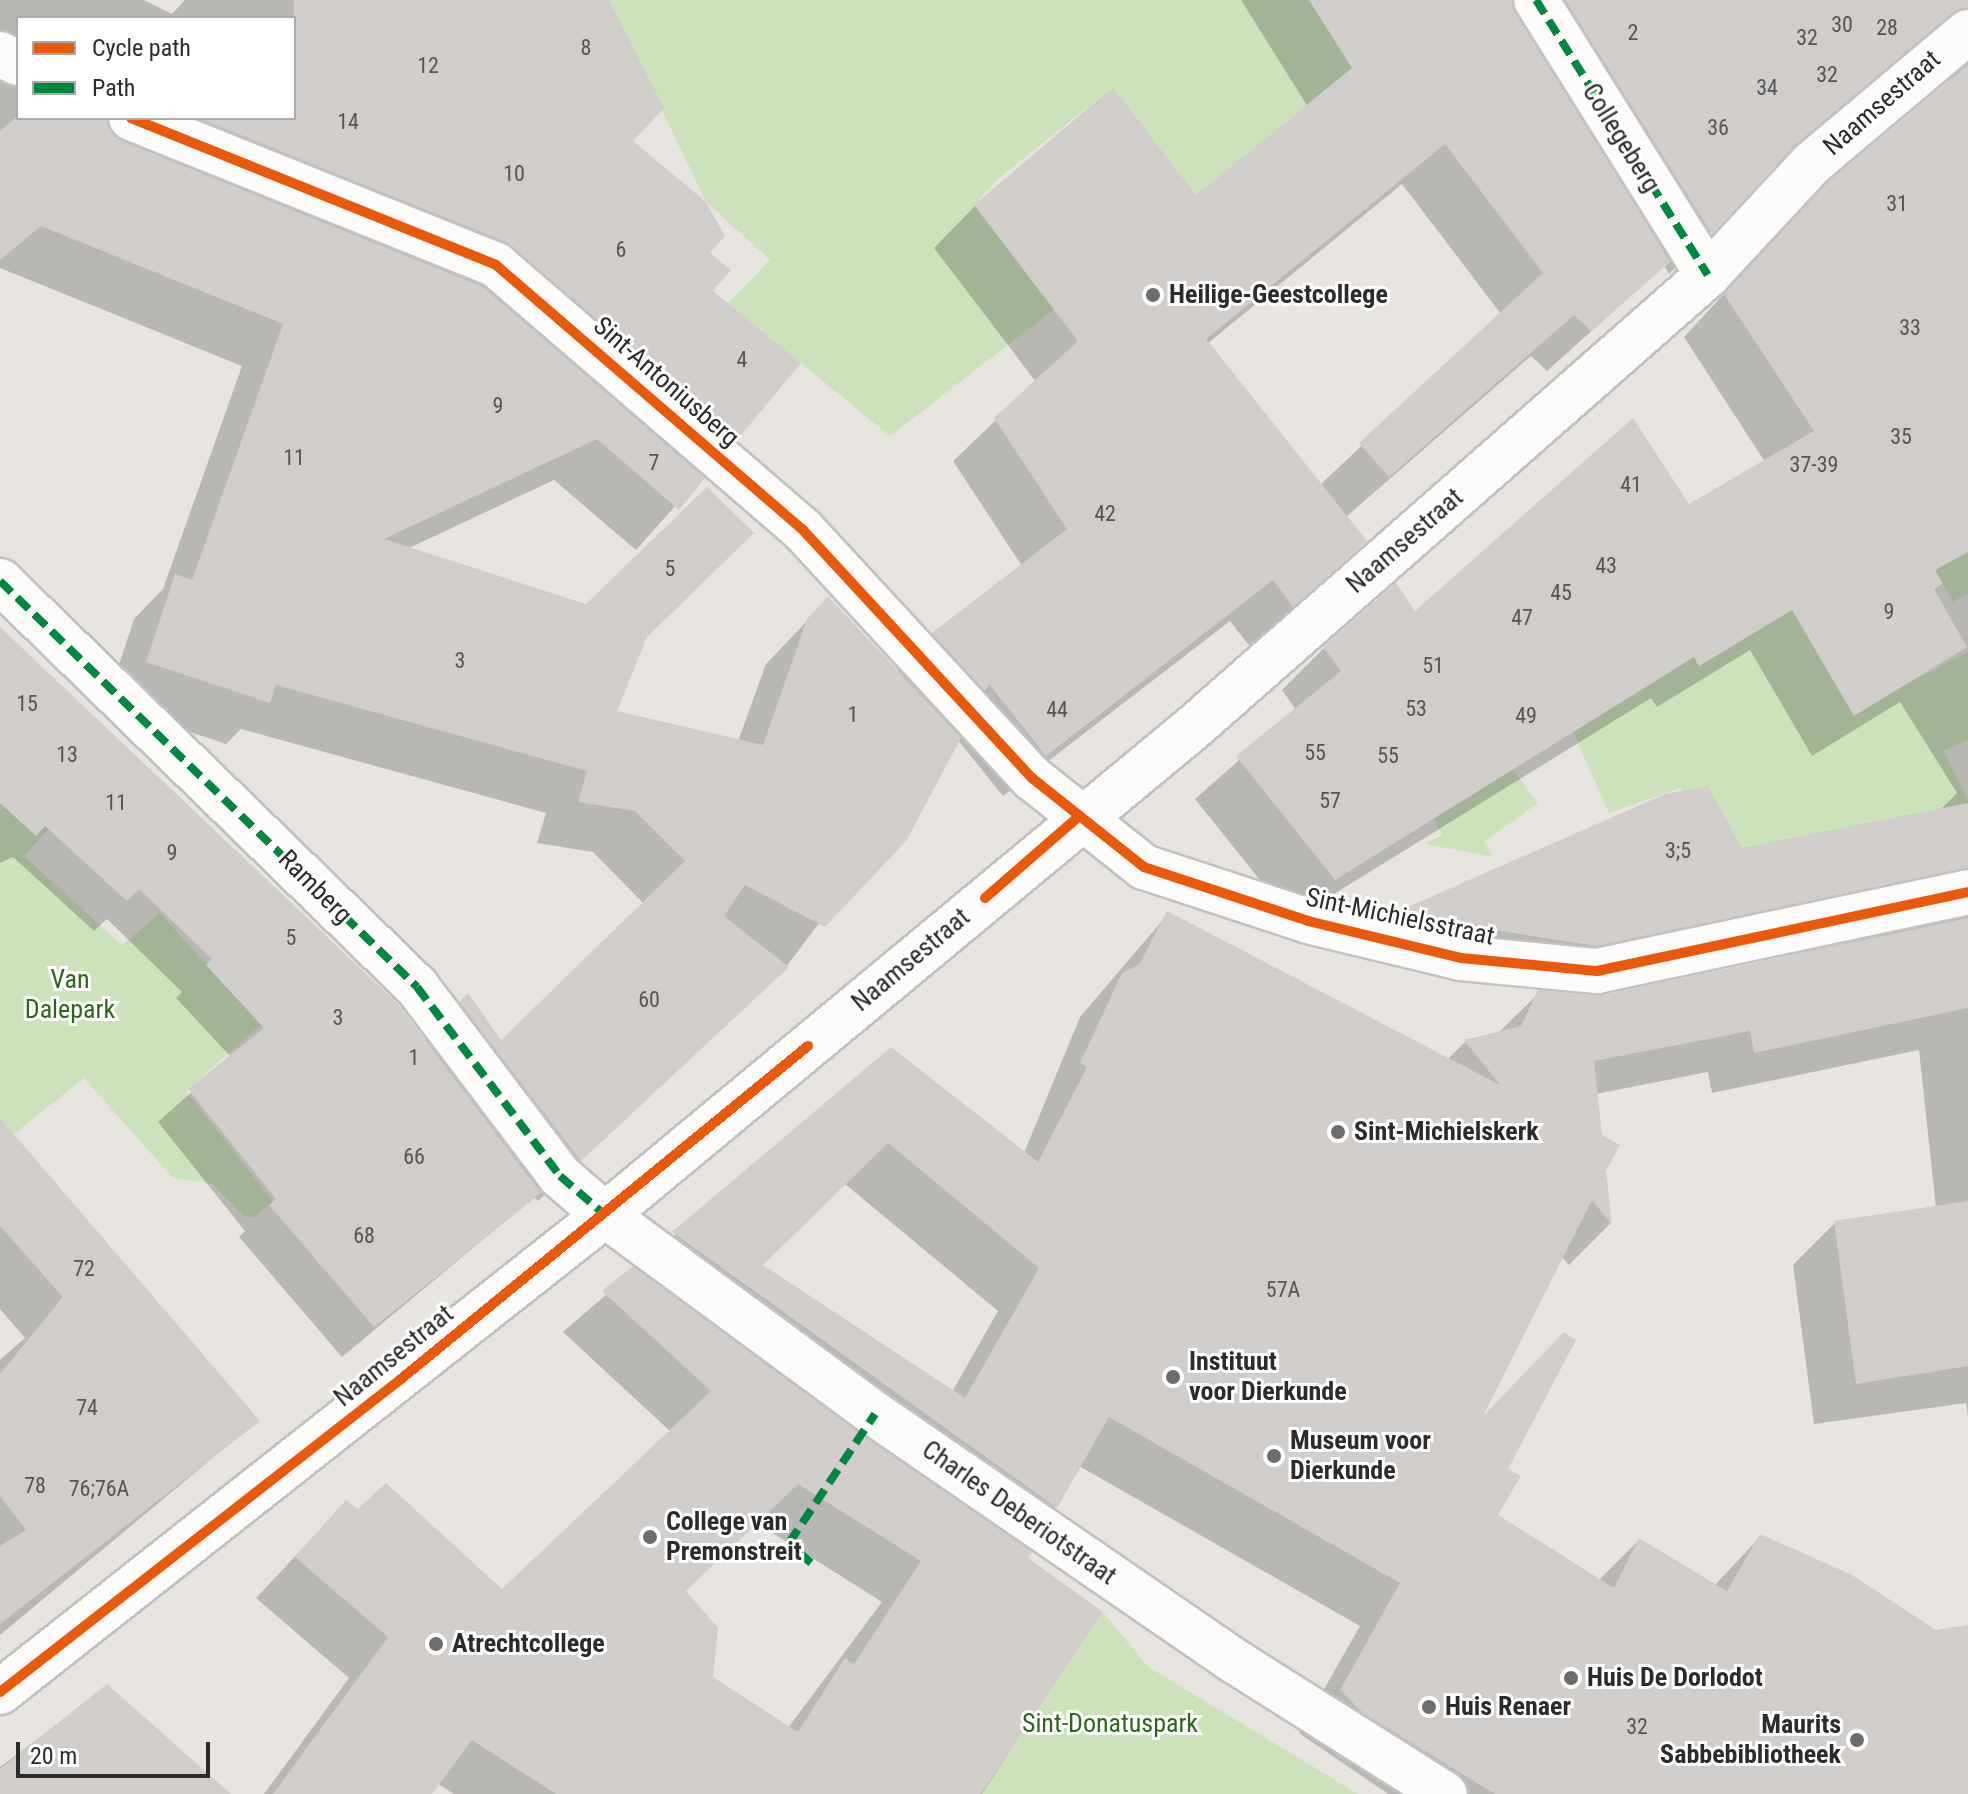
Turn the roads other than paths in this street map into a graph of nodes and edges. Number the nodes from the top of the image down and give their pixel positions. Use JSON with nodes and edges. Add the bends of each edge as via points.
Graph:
{"nodes":[{"id":1,"x":1536,"y":0,"type":"edge"},
{"id":2,"x":1968,"y":32,"type":"edge"},
{"id":3,"x":136,"y":120,"type":"edge"},
{"id":4,"x":1708,"y":275,"type":"junction"},
{"id":5,"x":0,"y":581,"type":"edge"},
{"id":6,"x":1076,"y":819,"type":"junction"},
{"id":7,"x":1968,"y":892,"type":"edge"},
{"id":8,"x":605,"y":1215,"type":"junction"},
{"id":9,"x":0,"y":1692,"type":"edge"},
{"id":10,"x":1445,"y":1794,"type":"edge"}],
"edges":[{"from":1,"to":4,"type":"street","name":"Collegeberg"},
{"from":2,"to":4,"type":"street","name":"Naamsestraat","via":[[1811,164]]},
{"from":3,"to":6,"type":"street","name":"Sint-Antoniusberg","via":[[496,265],[855,579]]},
{"from":4,"to":6,"type":"street","name":"Naamsestraat","via":[[1195,726]]},
{"from":5,"to":8,"type":"street","name":"Ramberg","via":[[417,987],[560,1176]]},
{"from":6,"to":7,"type":"street","name":"Sint-Michielsstraat","via":[[1144,867],[1308,921],[1461,958],[1597,971]]},
{"from":6,"to":8,"type":"street","name":"Naamsestraat"},
{"from":8,"to":9,"type":"street","name":"Naamsestraat"},
{"from":8,"to":10,"type":"street","name":"Charles Deberiotstraat","via":[[901,1432],[1236,1662]]}]}
